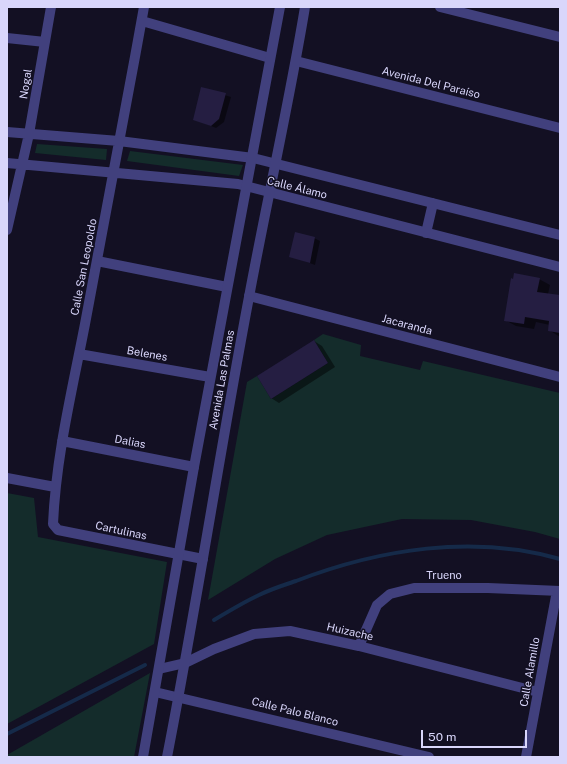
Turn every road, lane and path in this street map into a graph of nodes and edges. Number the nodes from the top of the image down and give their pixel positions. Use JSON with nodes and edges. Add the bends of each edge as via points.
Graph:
{"nodes":[{"id":1,"x":51,"y":7,"type":"edge"},
{"id":2,"x":144,"y":7,"type":"edge"},
{"id":3,"x":280,"y":7,"type":"edge"},
{"id":4,"x":305,"y":7,"type":"edge"},
{"id":5,"x":440,"y":7,"type":"edge"},
{"id":6,"x":142,"y":21,"type":"junction"},
{"id":7,"x":560,"y":37,"type":"edge"},
{"id":8,"x":7,"y":38,"type":"edge"},
{"id":9,"x":45,"y":42,"type":"junction"},
{"id":10,"x":270,"y":58,"type":"junction"},
{"id":11,"x":296,"y":61,"type":"junction"},
{"id":12,"x":560,"y":128,"type":"edge"},
{"id":13,"x":7,"y":132,"type":"edge"},
{"id":14,"x":30,"y":134,"type":"junction"},
{"id":15,"x":120,"y":141,"type":"junction"},
{"id":16,"x":253,"y":158,"type":"junction"},
{"id":17,"x":7,"y":163,"type":"edge"},
{"id":18,"x":276,"y":163,"type":"junction"},
{"id":19,"x":23,"y":164,"type":"junction"},
{"id":20,"x":115,"y":172,"type":"junction"},
{"id":21,"x":247,"y":187,"type":"junction"},
{"id":22,"x":270,"y":193,"type":"junction"},
{"id":23,"x":433,"y":203,"type":"junction"},
{"id":24,"x":7,"y":230,"type":"edge"},
{"id":25,"x":426,"y":233,"type":"junction"},
{"id":26,"x":560,"y":235,"type":"edge"},
{"id":27,"x":97,"y":261,"type":"junction"},
{"id":28,"x":560,"y":266,"type":"edge"},
{"id":29,"x":227,"y":286,"type":"junction"},
{"id":30,"x":249,"y":296,"type":"junction"},
{"id":31,"x":79,"y":354,"type":"junction"},
{"id":32,"x":210,"y":377,"type":"junction"},
{"id":33,"x":560,"y":377,"type":"edge"},
{"id":34,"x":62,"y":441,"type":"junction"},
{"id":35,"x":194,"y":467,"type":"junction"},
{"id":36,"x":7,"y":478,"type":"edge"},
{"id":37,"x":55,"y":487,"type":"junction"},
{"id":38,"x":58,"y":530,"type":"joint"},
{"id":39,"x":180,"y":555,"type":"junction"},
{"id":40,"x":203,"y":559,"type":"junction"},
{"id":41,"x":558,"y":591,"type":"edge"},
{"id":42,"x":359,"y":646,"type":"junction"},
{"id":43,"x":185,"y":663,"type":"junction"},
{"id":44,"x":160,"y":669,"type":"junction"},
{"id":45,"x":155,"y":692,"type":"junction"},
{"id":46,"x":538,"y":692,"type":"junction"},
{"id":47,"x":178,"y":697,"type":"junction"},
{"id":48,"x":143,"y":757,"type":"edge"},
{"id":49,"x":166,"y":757,"type":"edge"},
{"id":50,"x":429,"y":757,"type":"edge"},
{"id":51,"x":526,"y":757,"type":"edge"}],
"edges":[{"from":1,"to":9,"type":"street","name":"Nogal"},
{"from":2,"to":6,"type":"street","name":"Calle San Leopoldo"},
{"from":3,"to":10,"type":"street","name":"Avenida Las Palmas"},
{"from":4,"to":11,"type":"street","name":"Avenida Las Palmas"},
{"from":5,"to":7,"type":"street"},
{"from":6,"to":10,"type":"street"},
{"from":6,"to":15,"type":"street","name":"Calle San Leopoldo"},
{"from":8,"to":9,"type":"street"},
{"from":9,"to":14,"type":"street","name":"Nogal"},
{"from":10,"to":16,"type":"street","name":"Avenida Las Palmas"},
{"from":11,"to":12,"type":"street","name":"Avenida Del Paraíso"},
{"from":11,"to":18,"type":"street","name":"Avenida Las Palmas"},
{"from":13,"to":14,"type":"street","name":"Calle Álamo"},
{"from":14,"to":15,"type":"street","name":"Calle Álamo"},
{"from":14,"to":19,"type":"street","name":"Nogal"},
{"from":15,"to":16,"type":"street","name":"Calle Álamo"},
{"from":15,"to":20,"type":"street","name":"Calle San Leopoldo"},
{"from":16,"to":18,"type":"street","name":"Calle Álamo"},
{"from":16,"to":21,"type":"street","name":"Avenida Las Palmas"},
{"from":17,"to":19,"type":"street","name":"Calle Álamo"},
{"from":18,"to":22,"type":"street","name":"Avenida Las Palmas"},
{"from":18,"to":23,"type":"street","name":"Calle Álamo"},
{"from":19,"to":20,"type":"street","name":"Calle Álamo"},
{"from":19,"to":24,"type":"street","name":"Nogal"},
{"from":20,"to":21,"type":"street","name":"Calle Álamo"},
{"from":20,"to":27,"type":"street","name":"Calle San Leopoldo"},
{"from":21,"to":22,"type":"street","name":"Calle Álamo"},
{"from":21,"to":29,"type":"street","name":"Avenida Las Palmas"},
{"from":22,"to":25,"type":"street","name":"Calle Álamo"},
{"from":22,"to":30,"type":"street","name":"Avenida Las Palmas"},
{"from":23,"to":25,"type":"street"},
{"from":23,"to":26,"type":"street","name":"Calle Álamo"},
{"from":25,"to":28,"type":"street","name":"Calle Álamo"},
{"from":27,"to":29,"type":"street"},
{"from":27,"to":31,"type":"street","name":"Calle San Leopoldo"},
{"from":29,"to":32,"type":"street","name":"Avenida Las Palmas"},
{"from":30,"to":33,"type":"street","name":"Jacaranda"},
{"from":30,"to":40,"type":"street","name":"Avenida Las Palmas"},
{"from":31,"to":32,"type":"street","name":"Belenes"},
{"from":31,"to":34,"type":"street","name":"Calle San Leopoldo"},
{"from":32,"to":35,"type":"street","name":"Avenida Las Palmas"},
{"from":34,"to":35,"type":"street","name":"Dalias"},
{"from":34,"to":37,"type":"street","name":"Calle San Leopoldo"},
{"from":35,"to":39,"type":"street","name":"Avenida Las Palmas"},
{"from":36,"to":37,"type":"street"},
{"from":37,"to":38,"type":"street","name":"Calle San Leopoldo","via":[[53,524]]},
{"from":38,"to":39,"type":"street","name":"Cartulinas"},
{"from":39,"to":40,"type":"street","name":"Cartulinas"},
{"from":39,"to":44,"type":"street","name":"Avenida Las Palmas"},
{"from":40,"to":43,"type":"street","name":"Avenida Las Palmas"},
{"from":41,"to":42,"type":"street","name":"Trueno","via":[[414,588],[390,594],[377,605]]},
{"from":41,"to":46,"type":"street","name":"Calle Alamillo"},
{"from":42,"to":43,"type":"street","name":"Huizache","via":[[290,631],[254,634]]},
{"from":42,"to":46,"type":"street","name":"Huizache"},
{"from":43,"to":44,"type":"street","name":"Huizache"},
{"from":43,"to":47,"type":"street","name":"Avenida Las Palmas"},
{"from":44,"to":45,"type":"street","name":"Avenida Las Palmas"},
{"from":45,"to":47,"type":"street","name":"Calle Palo Blanco"},
{"from":45,"to":48,"type":"street","name":"Avenida Las Palmas"},
{"from":46,"to":51,"type":"street","name":"Calle Alamillo"},
{"from":47,"to":49,"type":"street","name":"Avenida Las Palmas"},
{"from":47,"to":50,"type":"street","name":"Calle Palo Blanco"}]}
